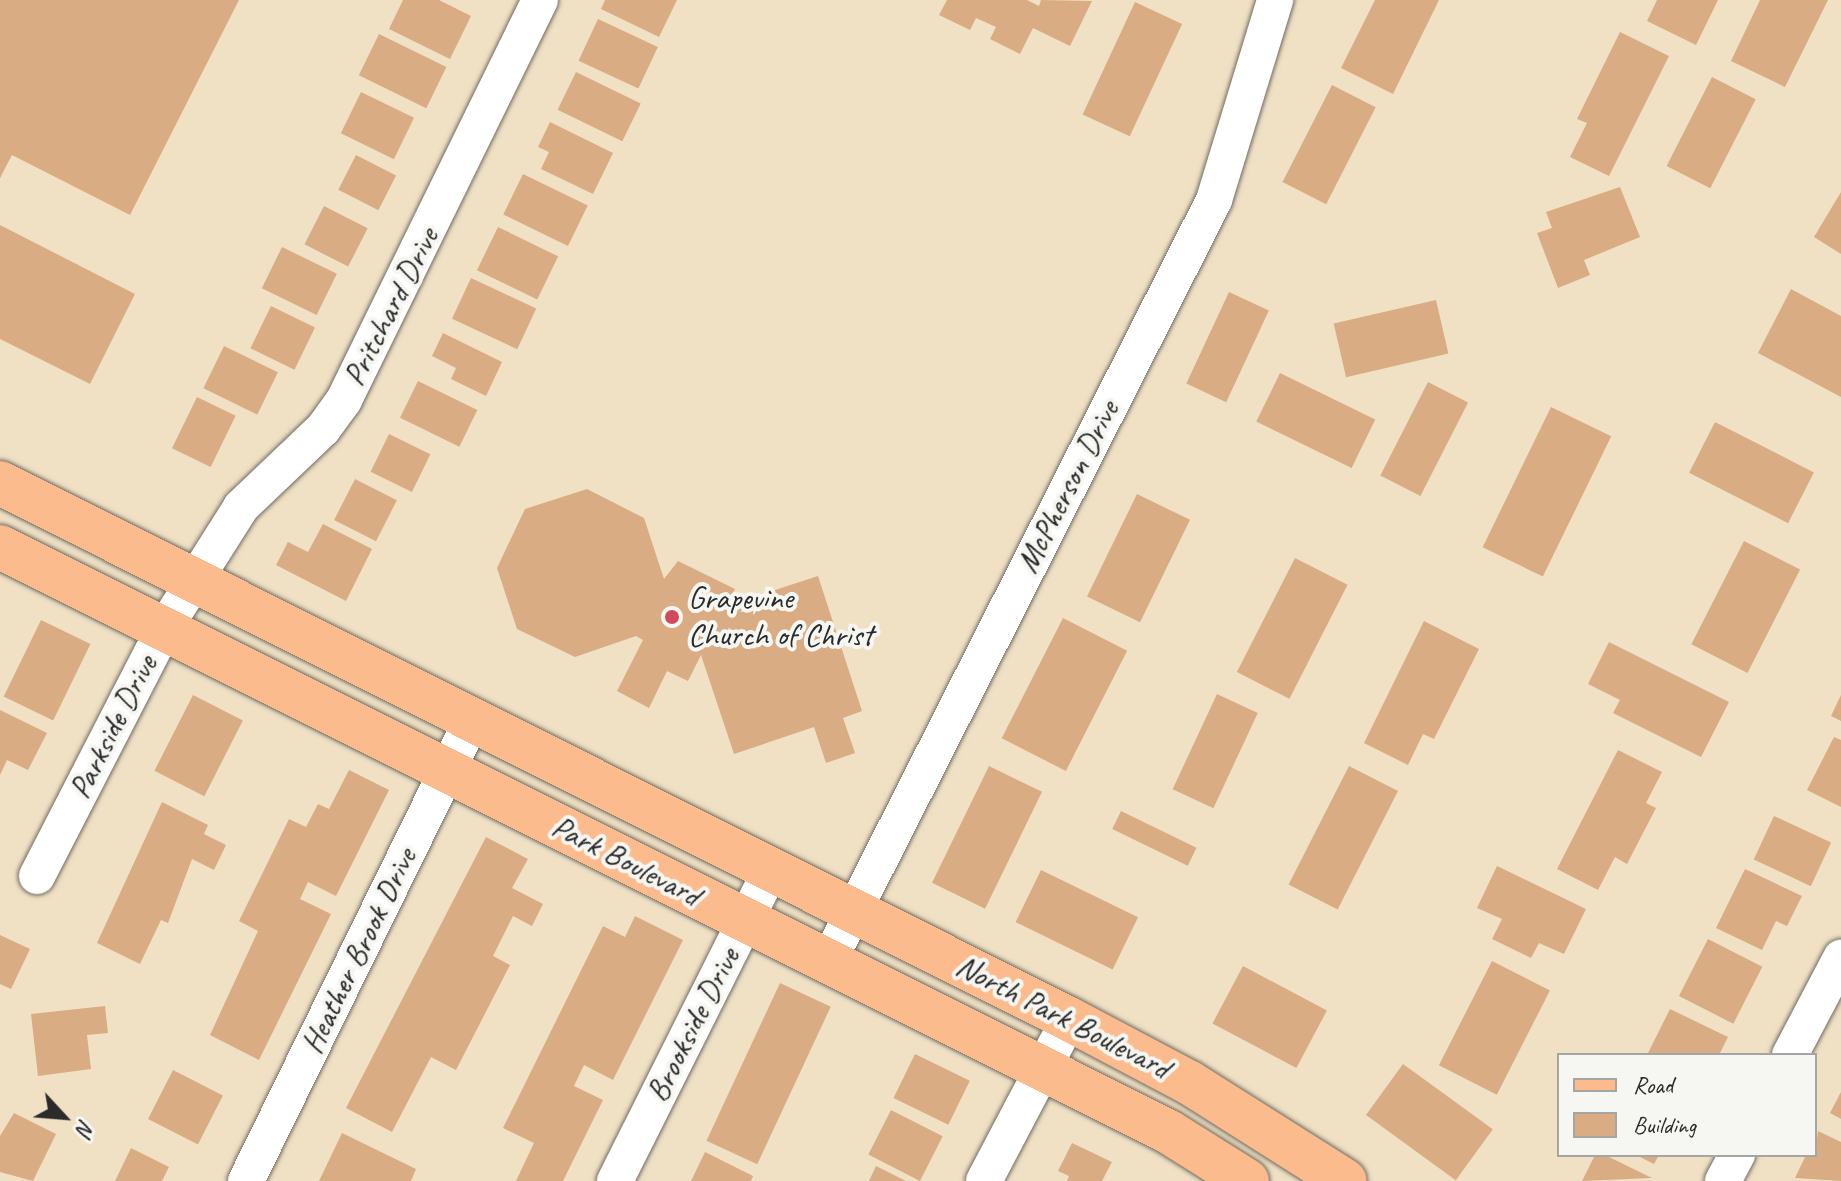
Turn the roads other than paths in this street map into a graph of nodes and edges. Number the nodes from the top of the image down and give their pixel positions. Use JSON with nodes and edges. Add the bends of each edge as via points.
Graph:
{"nodes":[{"id":1,"x":540,"y":0,"type":"edge"},
{"id":2,"x":1275,"y":0,"type":"edge"},
{"id":3,"x":0,"y":483,"type":"edge"},
{"id":4,"x":0,"y":547,"type":"edge"},
{"id":5,"x":197,"y":582,"type":"junction"},
{"id":6,"x":164,"y":629,"type":"junction"},
{"id":7,"x":472,"y":720,"type":"junction"},
{"id":8,"x":447,"y":771,"type":"junction"},
{"id":9,"x":771,"y":870,"type":"junction"},
{"id":10,"x":37,"y":876,"type":"dead end"},
{"id":11,"x":853,"y":910,"type":"junction"},
{"id":12,"x":745,"y":920,"type":"junction"},
{"id":13,"x":1841,"y":958,"type":"edge"},
{"id":14,"x":828,"y":962,"type":"junction"},
{"id":15,"x":1069,"y":1019,"type":"junction"},
{"id":16,"x":1791,"y":1053,"type":"edge"},
{"id":17,"x":1042,"y":1069,"type":"junction"},
{"id":18,"x":1736,"y":1157,"type":"edge"},
{"id":19,"x":246,"y":1181,"type":"edge"},
{"id":20,"x":615,"y":1181,"type":"edge"},
{"id":21,"x":984,"y":1181,"type":"edge"},
{"id":22,"x":1247,"y":1181,"type":"edge"},
{"id":23,"x":1345,"y":1181,"type":"edge"},
{"id":24,"x":1723,"y":1181,"type":"edge"}],
"edges":[{"from":1,"to":5,"type":"street","name":"Pritchard Drive","via":[[344,400],[323,429],[241,507]]},
{"from":2,"to":11,"type":"street","name":"McPherson Drive","via":[[1214,200]]},
{"from":3,"to":5,"type":"main road","name":"Park Boulevard"},
{"from":4,"to":6,"type":"main road","name":"Park Boulevard"},
{"from":5,"to":6,"type":"street","name":"Parkside Drive"},
{"from":5,"to":7,"type":"main road","name":"Park Boulevard"},
{"from":6,"to":8,"type":"main road","name":"Park Boulevard"},
{"from":6,"to":10,"type":"street","name":"Parkside Drive"},
{"from":7,"to":8,"type":"street","name":"Heather Brook Drive"},
{"from":7,"to":9,"type":"main road","name":"Park Boulevard"},
{"from":8,"to":12,"type":"main road","name":"Park Boulevard"},
{"from":8,"to":19,"type":"street","name":"Heather Brook Drive"},
{"from":9,"to":11,"type":"main road","name":"North Park Boulevard"},
{"from":9,"to":12,"type":"street","name":"Brookside Drive"},
{"from":11,"to":14,"type":"street","name":"McPherson Drive"},
{"from":11,"to":15,"type":"main road","name":"North Park Boulevard"},
{"from":12,"to":14,"type":"main road","name":"Park Boulevard"},
{"from":12,"to":20,"type":"street","name":"Brookside Drive"},
{"from":13,"to":16,"type":"street"},
{"from":14,"to":17,"type":"main road","name":"Park Boulevard"},
{"from":15,"to":17,"type":"street"},
{"from":15,"to":23,"type":"main road","name":"North Park Boulevard","via":[[1190,1083]]},
{"from":17,"to":21,"type":"street"},
{"from":17,"to":22,"type":"main road","name":"Park Boulevard","via":[[1169,1132]]},
{"from":18,"to":24,"type":"street"}]}
